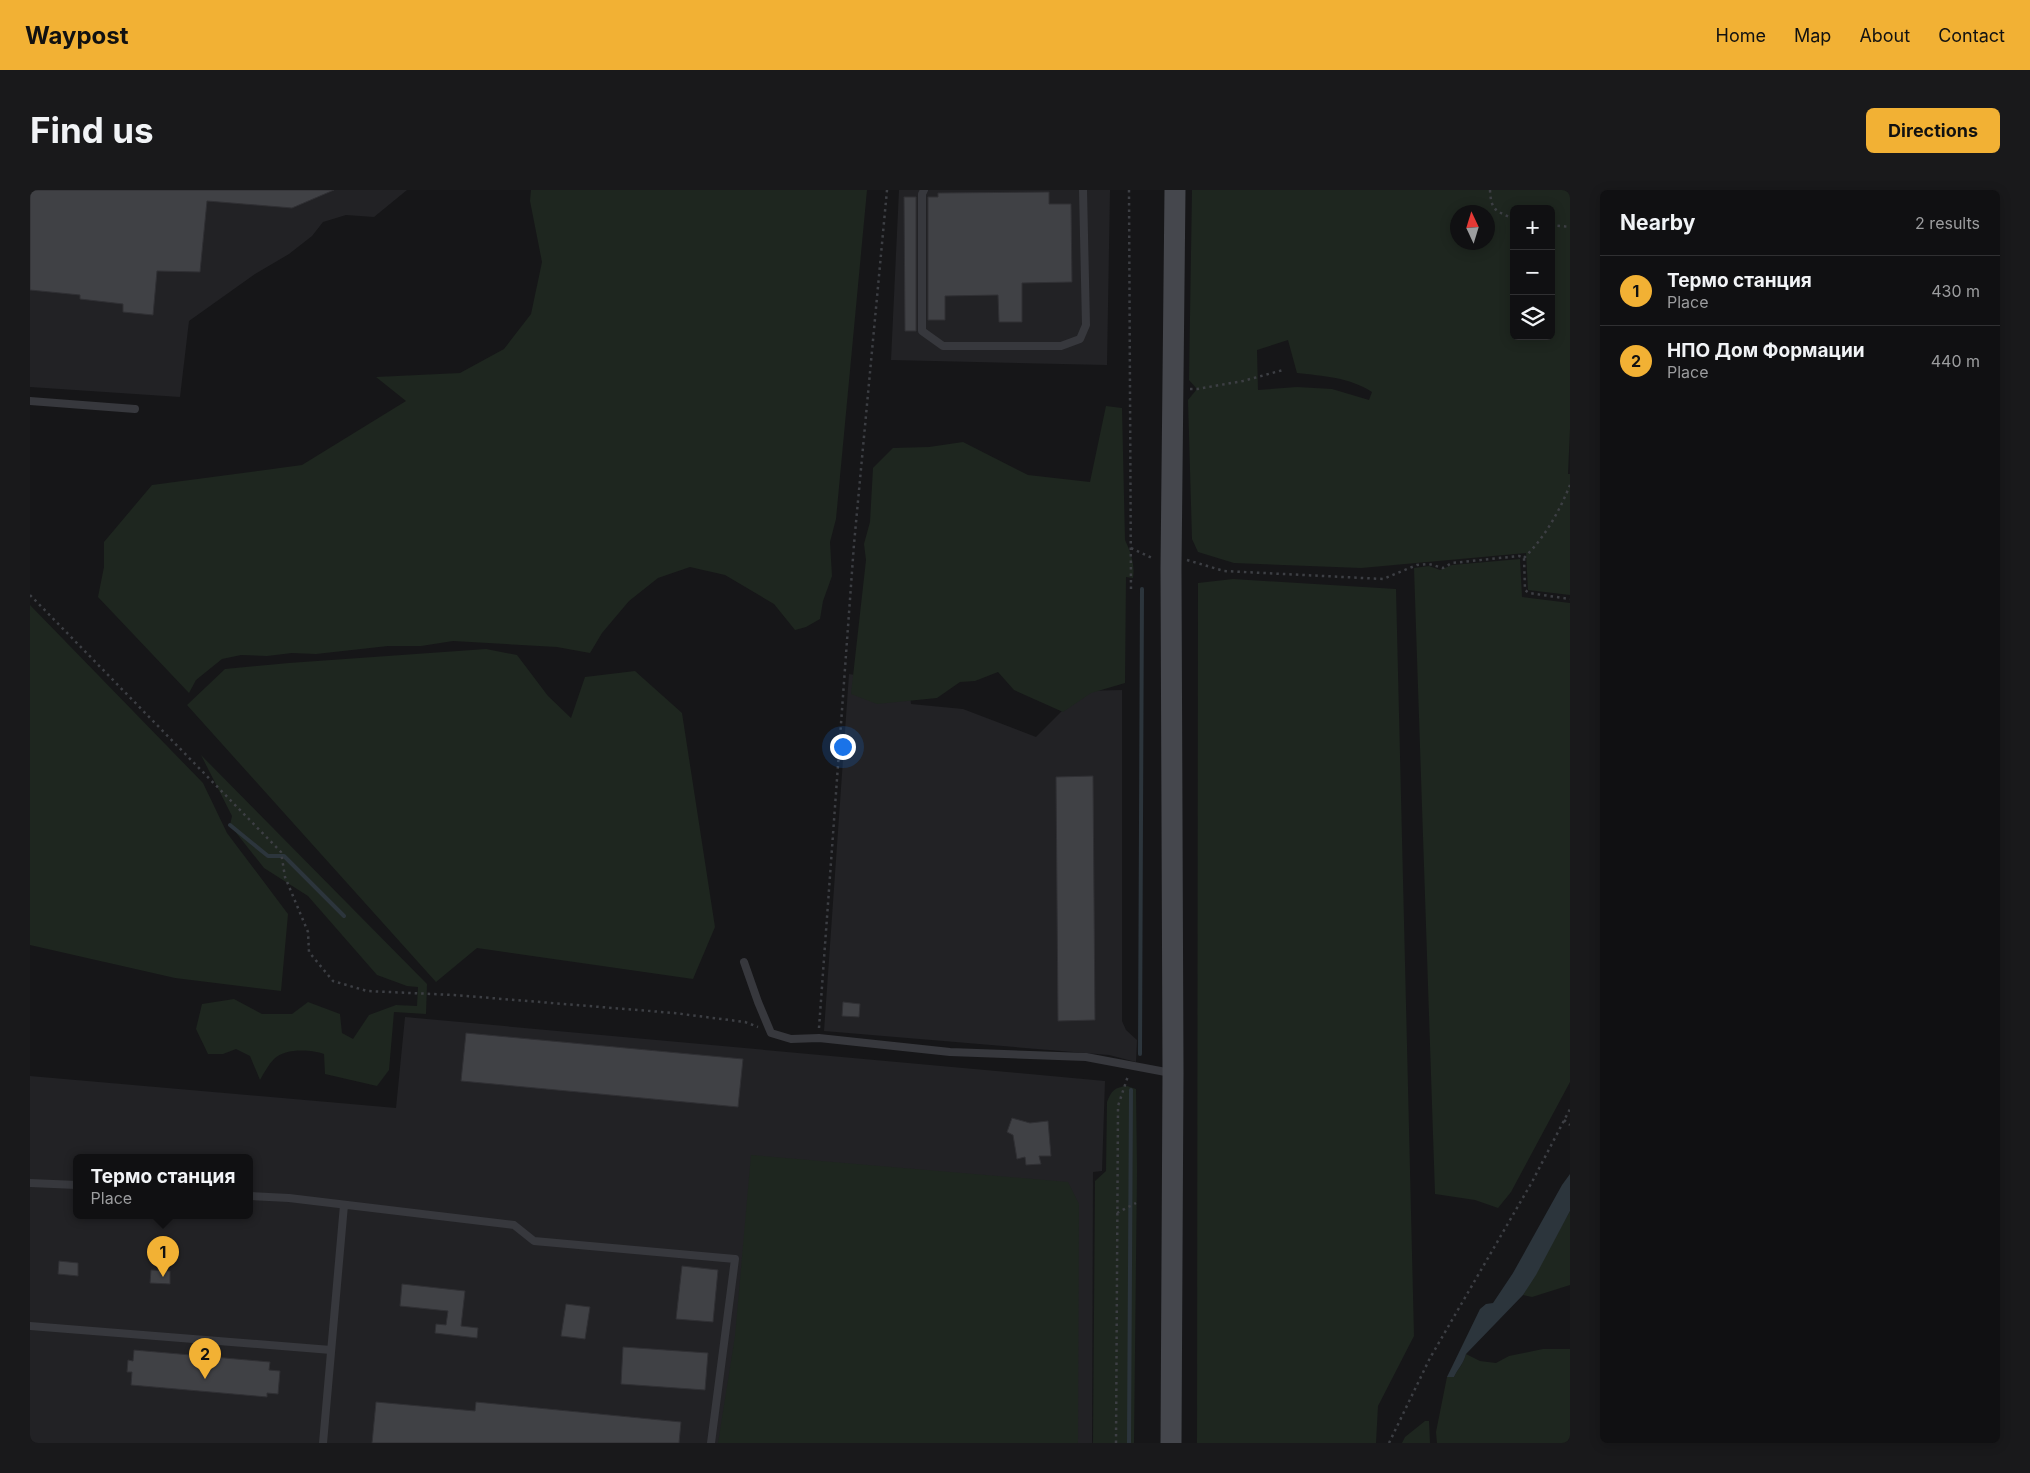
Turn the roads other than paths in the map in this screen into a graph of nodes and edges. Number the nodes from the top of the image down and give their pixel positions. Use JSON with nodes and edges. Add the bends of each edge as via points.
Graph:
{"nodes":[{"id":1,"x":924,"y":190,"type":"edge"},
{"id":2,"x":1082,"y":190,"type":"edge"},
{"id":3,"x":1175,"y":190,"type":"edge"},
{"id":4,"x":30,"y":401,"type":"edge"},
{"id":5,"x":135,"y":409,"type":"dead end"},
{"id":6,"x":744,"y":962,"type":"dead end"},
{"id":7,"x":1173,"y":1073,"type":"junction"},
{"id":8,"x":30,"y":1182,"type":"edge"},
{"id":9,"x":73,"y":1185,"type":"edge"},
{"id":10,"x":253,"y":1196,"type":"edge"},
{"id":11,"x":344,"y":1204,"type":"junction"},
{"id":12,"x":30,"y":1326,"type":"edge"},
{"id":13,"x":331,"y":1350,"type":"junction"},
{"id":14,"x":323,"y":1443,"type":"edge"},
{"id":15,"x":711,"y":1443,"type":"edge"},
{"id":16,"x":1171,"y":1443,"type":"edge"}],
"edges":[{"from":1,"to":2,"type":"lane","via":[[922,331],[943,346],[1061,346],[1080,339],[1086,325]]},
{"from":3,"to":7,"type":"main road","via":[[1171,559]]},
{"from":4,"to":5,"type":"lane"},
{"from":6,"to":7,"type":"lane","via":[[771,1033],[791,1039],[818,1038],[950,1052],[1086,1057]]},
{"from":7,"to":16,"type":"main road"},
{"from":8,"to":9,"type":"lane"},
{"from":10,"to":11,"type":"lane"},
{"from":11,"to":13,"type":"lane"},
{"from":11,"to":15,"type":"lane","via":[[514,1225],[534,1241],[735,1259]]},
{"from":12,"to":13,"type":"lane"},
{"from":13,"to":14,"type":"lane"}]}
